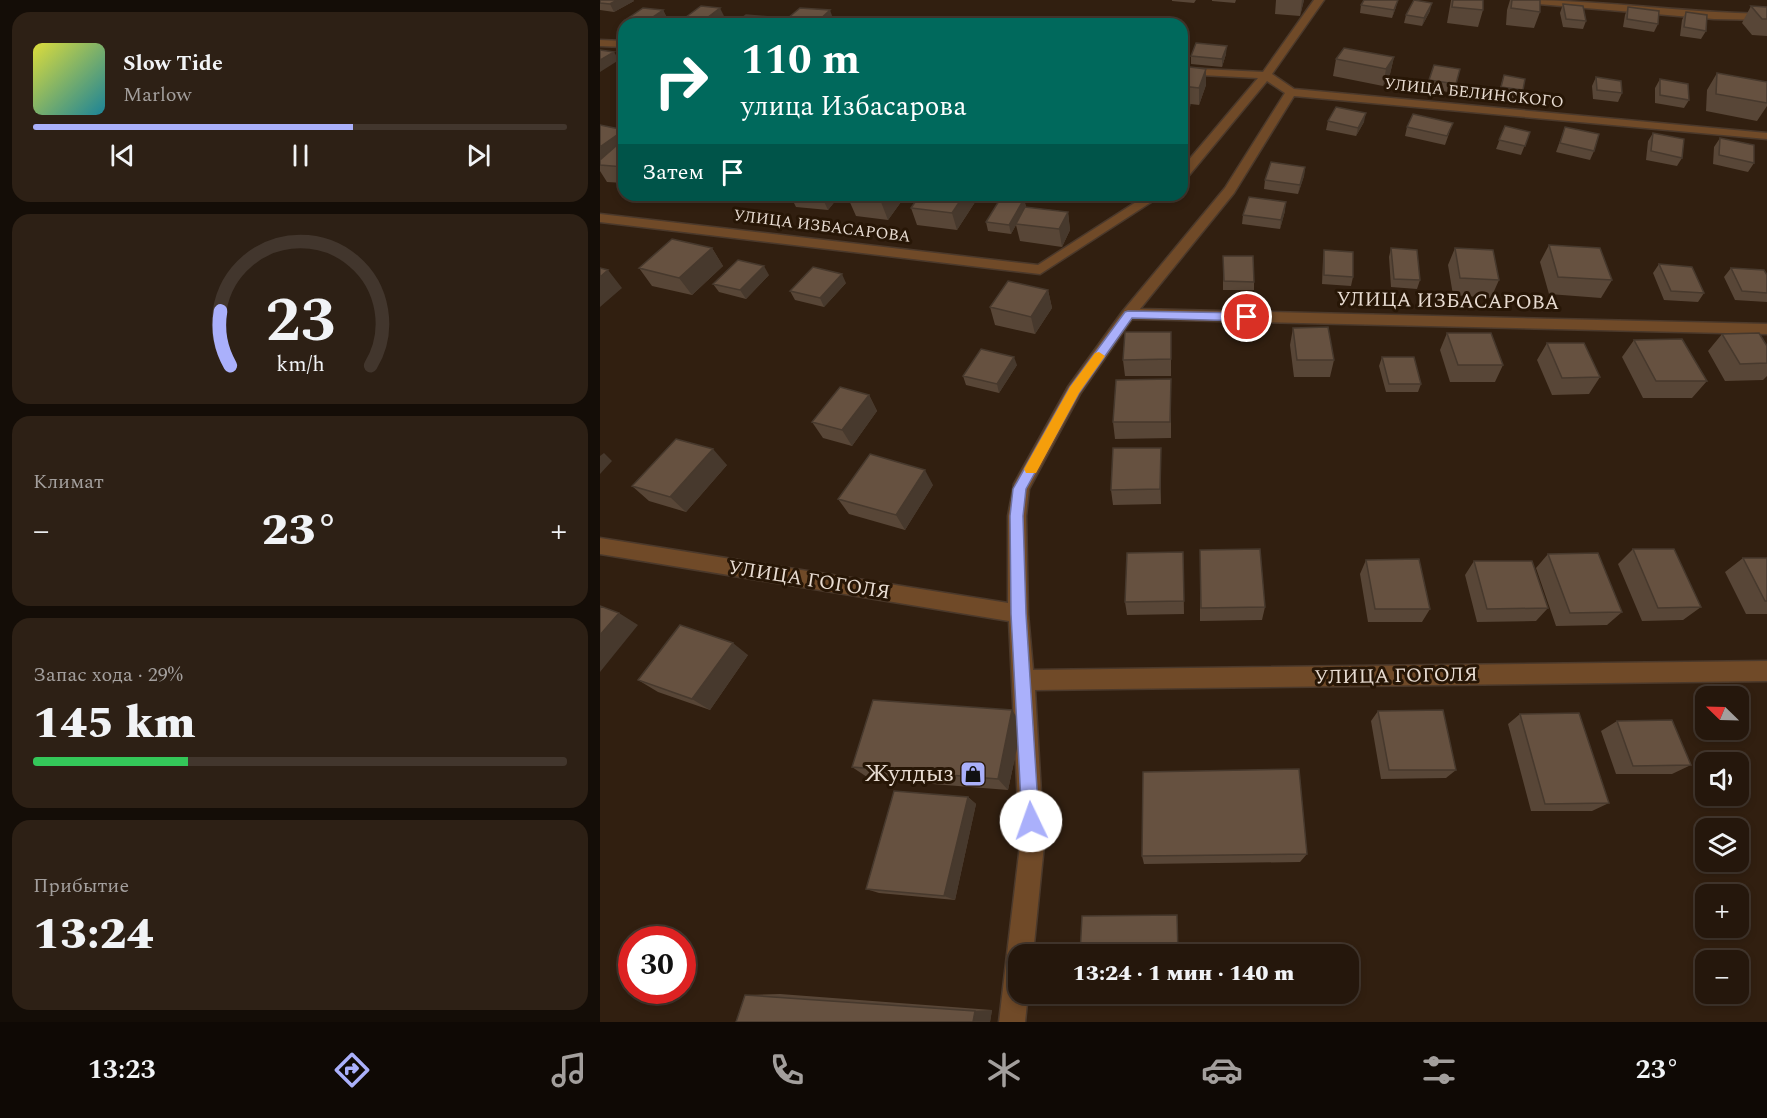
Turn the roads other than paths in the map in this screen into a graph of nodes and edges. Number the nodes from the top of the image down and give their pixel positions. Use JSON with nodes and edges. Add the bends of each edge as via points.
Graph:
{"nodes":[{"id":1,"x":1319,"y":0,"type":"edge"},
{"id":2,"x":1527,"y":0,"type":"edge"},
{"id":3,"x":1767,"y":17,"type":"edge"},
{"id":4,"x":600,"y":43,"type":"edge"},
{"id":5,"x":618,"y":44,"type":"edge"},
{"id":6,"x":1188,"y":71,"type":"edge"},
{"id":7,"x":1266,"y":75,"type":"junction"},
{"id":8,"x":1291,"y":92,"type":"junction"},
{"id":9,"x":1767,"y":136,"type":"edge"},
{"id":10,"x":1188,"y":169,"type":"edge"},
{"id":11,"x":1147,"y":201,"type":"edge"},
{"id":12,"x":600,"y":218,"type":"edge"},
{"id":13,"x":1128,"y":314,"type":"junction"},
{"id":14,"x":1767,"y":329,"type":"edge"},
{"id":15,"x":600,"y":546,"type":"edge"},
{"id":16,"x":1018,"y":614,"type":"junction"},
{"id":17,"x":1767,"y":671,"type":"edge"},
{"id":18,"x":1024,"y":680,"type":"junction"},
{"id":19,"x":1021,"y":944,"type":"edge"},
{"id":20,"x":1014,"y":1004,"type":"edge"},
{"id":21,"x":1012,"y":1022,"type":"edge"}],
"edges":[{"from":1,"to":7,"type":"street"},
{"from":2,"to":3,"type":"street"},
{"from":4,"to":5,"type":"street"},
{"from":6,"to":7,"type":"street"},
{"from":7,"to":8,"type":"street","name":"УЛИЦА БЕЛИНСКОГО"},
{"from":7,"to":10,"type":"street"},
{"from":8,"to":9,"type":"street","name":"УЛИЦА БЕЛИНСКОГО"},
{"from":8,"to":13,"type":"street","via":[[1230,190]]},
{"from":11,"to":12,"type":"street","name":"УЛИЦА ИЗБАСАРОВА","via":[[1040,270]]},
{"from":13,"to":14,"type":"street","name":"УЛИЦА ИЗБАСАРОВА"},
{"from":13,"to":16,"type":"street","via":[[1074,391],[1020,489]]},
{"from":15,"to":16,"type":"street","name":"УЛИЦА ГОГОЛЯ"},
{"from":16,"to":18,"type":"street"},
{"from":17,"to":18,"type":"street","name":"УЛИЦА ГОГОЛЯ"},
{"from":18,"to":19,"type":"street","via":[[1032,845]]},
{"from":20,"to":21,"type":"street"}]}
